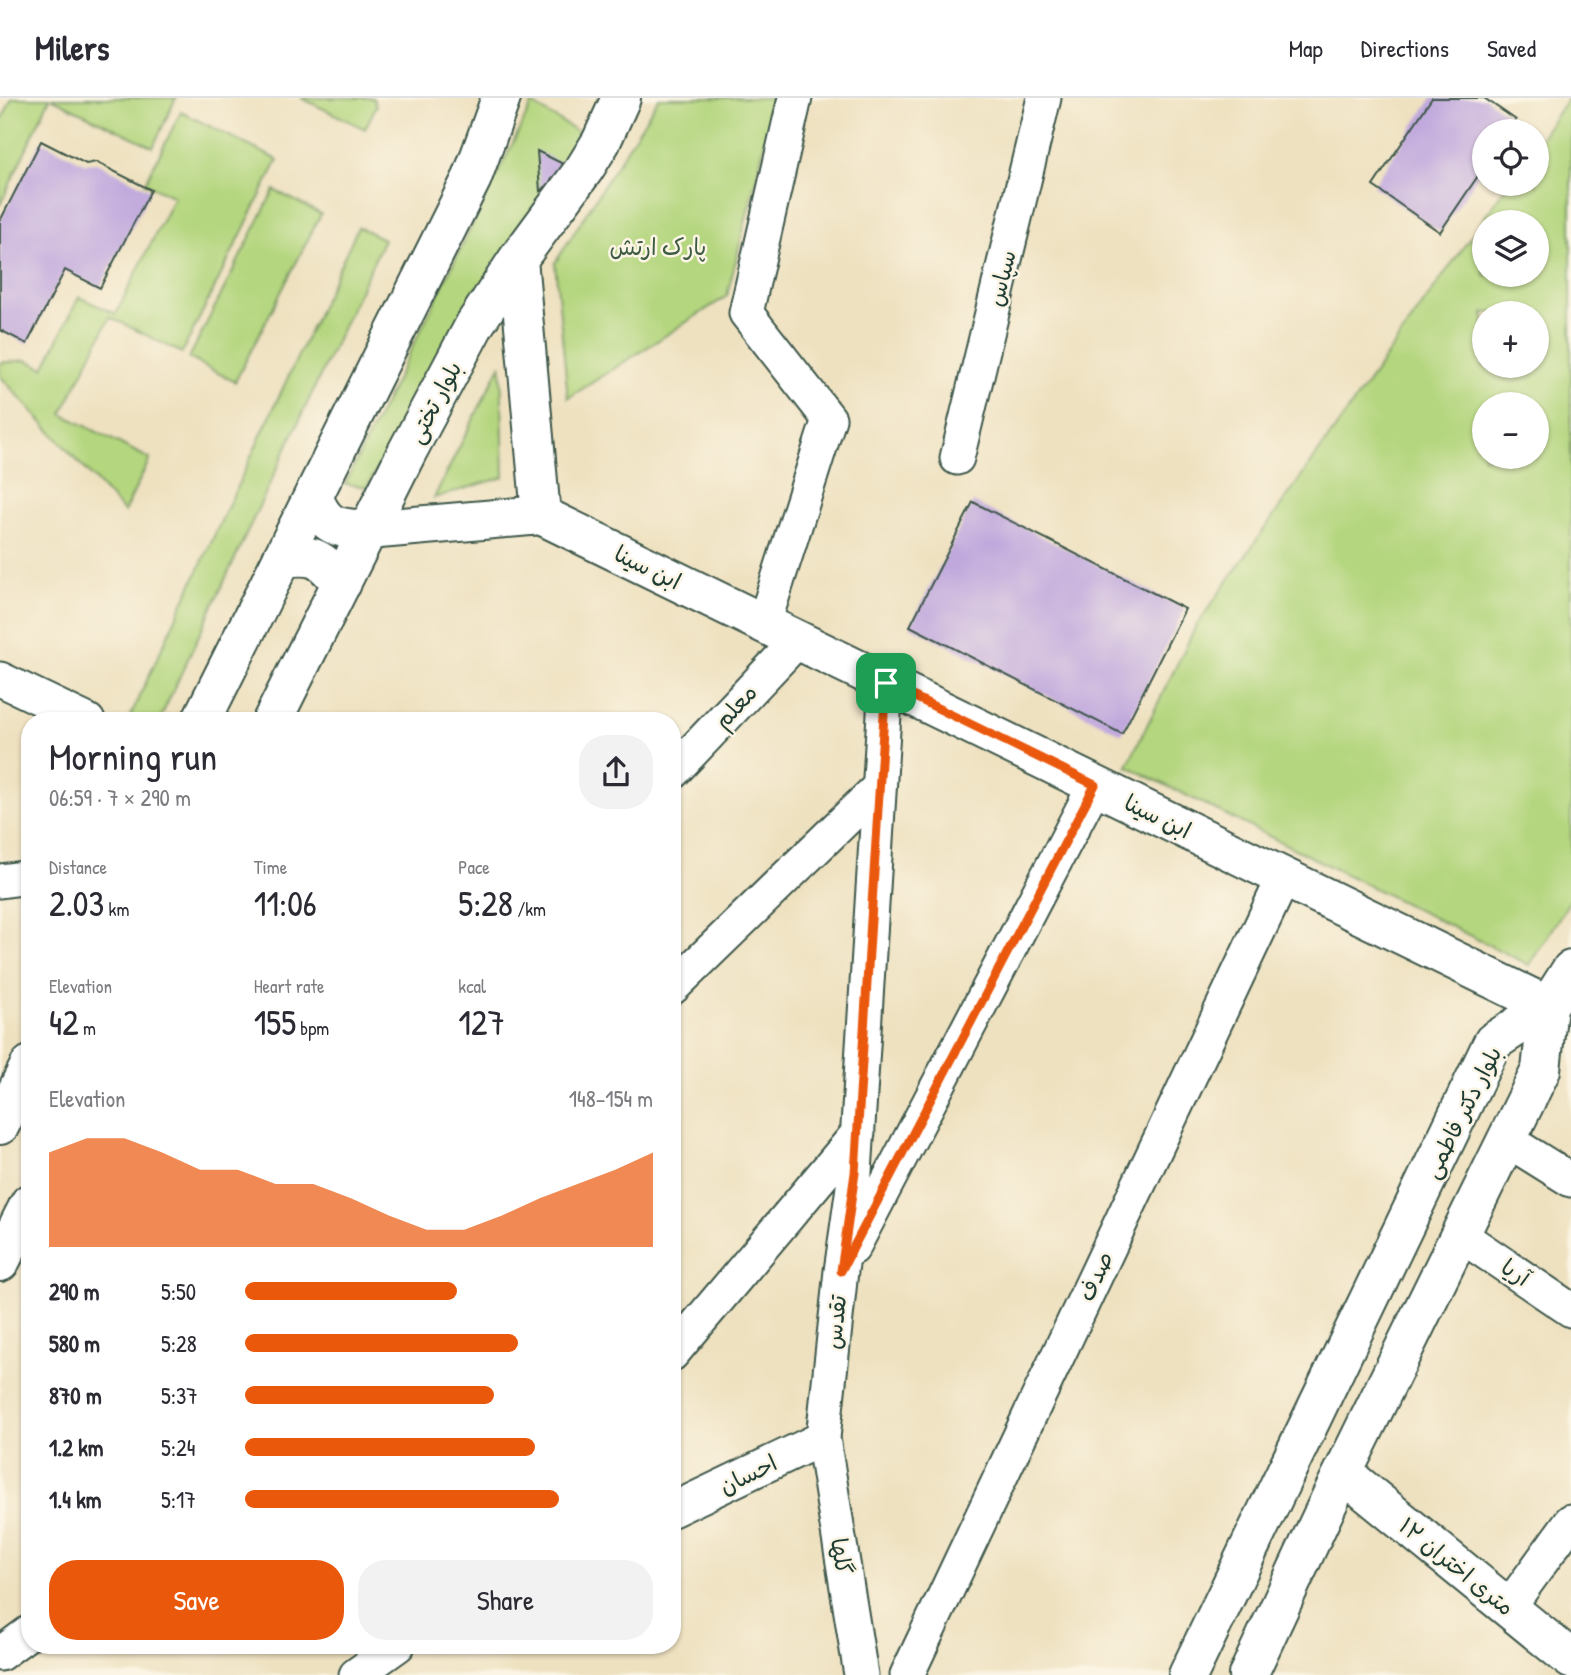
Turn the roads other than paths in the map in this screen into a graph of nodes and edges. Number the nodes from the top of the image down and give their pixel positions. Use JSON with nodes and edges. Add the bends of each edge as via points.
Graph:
{"nodes":[{"id":1,"x":501,"y":98,"type":"edge"},
{"id":2,"x":621,"y":98,"type":"edge"},
{"id":3,"x":795,"y":98,"type":"edge"},
{"id":4,"x":1044,"y":98,"type":"edge"},
{"id":5,"x":518,"y":259,"type":"junction"},
{"id":6,"x":957,"y":458,"type":"dead end"},
{"id":7,"x":313,"y":497,"type":"junction"},
{"id":8,"x":541,"y":515,"type":"junction"},
{"id":9,"x":368,"y":530,"type":"junction"},
{"id":10,"x":282,"y":558,"type":"junction"},
{"id":11,"x":342,"y":583,"type":"junction"},
{"id":12,"x":764,"y":623,"type":"junction"},
{"id":13,"x":798,"y":640,"type":"junction"},
{"id":14,"x":0,"y":679,"type":"edge"},
{"id":15,"x":886,"y":683,"type":"junction"},
{"id":16,"x":69,"y":712,"type":"edge"},
{"id":17,"x":205,"y":712,"type":"edge"},
{"id":18,"x":277,"y":712,"type":"edge"},
{"id":19,"x":681,"y":764,"type":"edge"},
{"id":20,"x":1095,"y":785,"type":"junction"},
{"id":21,"x":879,"y":787,"type":"junction"},
{"id":22,"x":1284,"y":877,"type":"junction"},
{"id":23,"x":21,"y":878,"type":"edge"},
{"id":24,"x":0,"y":881,"type":"edge"},
{"id":25,"x":1571,"y":970,"type":"edge"},
{"id":26,"x":681,"y":979,"type":"edge"},
{"id":27,"x":1548,"y":1006,"type":"junction"},
{"id":28,"x":21,"y":1083,"type":"edge"},
{"id":29,"x":0,"y":1125,"type":"edge"},
{"id":30,"x":858,"y":1133,"type":"junction"},
{"id":31,"x":1507,"y":1140,"type":"junction"},
{"id":32,"x":1571,"y":1180,"type":"edge"},
{"id":33,"x":21,"y":1221,"type":"edge"},
{"id":34,"x":1460,"y":1235,"type":"junction"},
{"id":35,"x":0,"y":1262,"type":"edge"},
{"id":36,"x":841,"y":1271,"type":"junction"},
{"id":37,"x":1571,"y":1310,"type":"edge"},
{"id":38,"x":681,"y":1343,"type":"edge"},
{"id":39,"x":823,"y":1438,"type":"junction"},
{"id":40,"x":1343,"y":1473,"type":"junction"},
{"id":41,"x":681,"y":1506,"type":"edge"},
{"id":42,"x":1571,"y":1521,"type":"edge"},
{"id":43,"x":1508,"y":1608,"type":"junction"},
{"id":44,"x":21,"y":1639,"type":"edge"},
{"id":45,"x":0,"y":1654,"type":"edge"},
{"id":46,"x":385,"y":1654,"type":"edge"},
{"id":47,"x":1571,"y":1659,"type":"edge"},
{"id":48,"x":356,"y":1675,"type":"edge"},
{"id":49,"x":862,"y":1675,"type":"edge"},
{"id":50,"x":907,"y":1675,"type":"edge"},
{"id":51,"x":1188,"y":1675,"type":"edge"},
{"id":52,"x":1248,"y":1675,"type":"edge"}],
"edges":[{"from":1,"to":7,"type":"main road","via":[[472,178]]},
{"from":2,"to":5,"type":"main road","name":"بلوار تختی","via":[[585,168]]},
{"from":3,"to":12,"type":"street","via":[[746,313],[829,419]]},
{"from":4,"to":6,"type":"street","name":"سپاس"},
{"from":5,"to":8,"type":"main road"},
{"from":5,"to":9,"type":"main road","name":"بلوار تختی","via":[[475,324]]},
{"from":7,"to":9,"type":"main road","via":[[322,517],[341,528]]},
{"from":7,"to":10,"type":"main road"},
{"from":8,"to":9,"type":"main road"},
{"from":8,"to":12,"type":"main road","name":"ابن سینا"},
{"from":9,"to":11,"type":"main road","name":"بلوار تختی"},
{"from":10,"to":11,"type":"main road","via":[[307,555],[325,564]]},
{"from":10,"to":17,"type":"main road"},
{"from":11,"to":18,"type":"main road","name":"بلوار تختی"},
{"from":12,"to":13,"type":"main road","name":"ابن سینا"},
{"from":13,"to":15,"type":"main road","name":"ابن سینا"},
{"from":13,"to":19,"type":"street","name":"معلم"},
{"from":14,"to":16,"type":"street"},
{"from":15,"to":20,"type":"main road","name":"ابن سینا"},
{"from":15,"to":21,"type":"street","name":"تقدس"},
{"from":20,"to":22,"type":"main road","name":"ابن سینا"},
{"from":20,"to":36,"type":"street"},
{"from":21,"to":26,"type":"street"},
{"from":21,"to":30,"type":"street","name":"تقدس"},
{"from":22,"to":27,"type":"main road","name":"ابن سینا"},
{"from":22,"to":50,"type":"street","name":"صدف"},
{"from":23,"to":24,"type":"street"},
{"from":25,"to":27,"type":"main road"},
{"from":27,"to":31,"type":"main road","via":[[1541,1070]]},
{"from":27,"to":51,"type":"main road","name":"بلوار دکتر فاطمی","via":[[1493,1042]]},
{"from":28,"to":29,"type":"main road"},
{"from":30,"to":36,"type":"street","name":"تقدس"},
{"from":30,"to":38,"type":"street"},
{"from":31,"to":32,"type":"street"},
{"from":31,"to":34,"type":"main road"},
{"from":33,"to":35,"type":"main road"},
{"from":34,"to":37,"type":"street","name":"آریا"},
{"from":34,"to":40,"type":"main road"},
{"from":36,"to":39,"type":"street","name":"تقدس"},
{"from":39,"to":41,"type":"street","name":"احسان"},
{"from":39,"to":49,"type":"street","name":"گلها"},
{"from":40,"to":43,"type":"main road","name":"۱۲ متری اختران"},
{"from":40,"to":52,"type":"main road"},
{"from":42,"to":43,"type":"street"},
{"from":43,"to":47,"type":"main road","name":"۱۲ متری اختران"},
{"from":44,"to":45,"type":"street"},
{"from":46,"to":48,"type":"street"}]}
